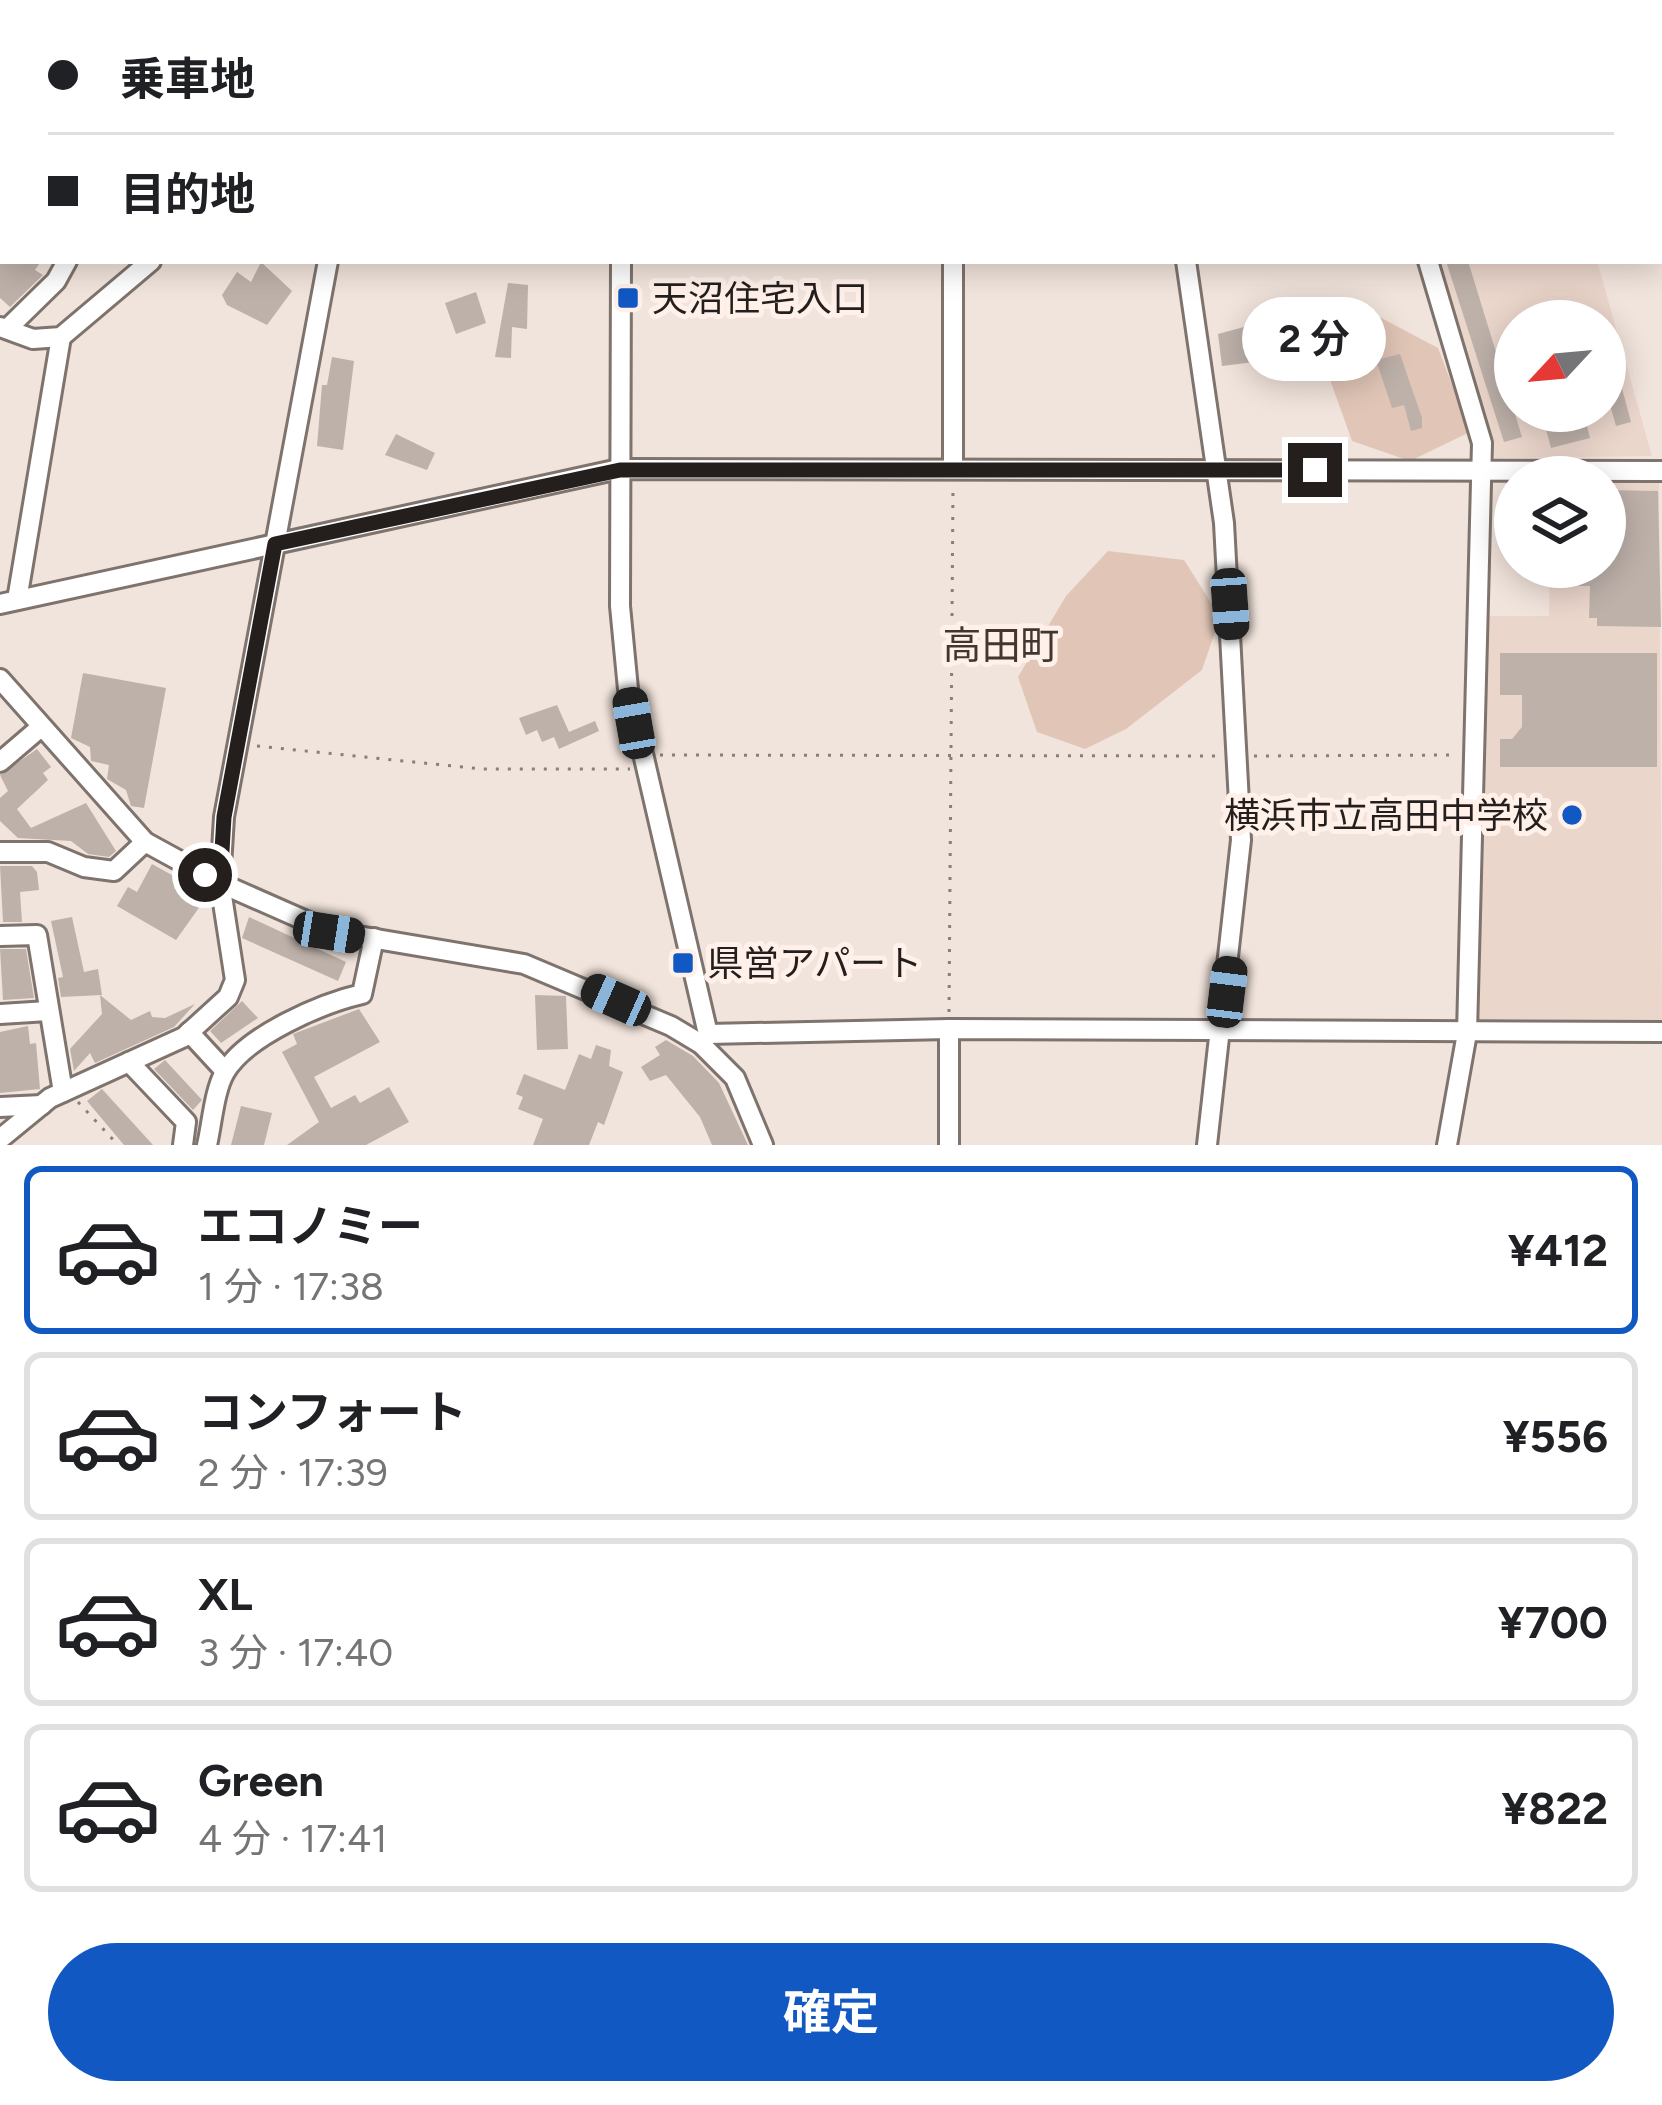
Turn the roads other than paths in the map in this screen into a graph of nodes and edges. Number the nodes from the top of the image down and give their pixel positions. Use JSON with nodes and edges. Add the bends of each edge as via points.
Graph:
{"nodes":[{"id":1,"x":65,"y":264,"type":"edge"},
{"id":2,"x":148,"y":264,"type":"edge"},
{"id":3,"x":327,"y":264,"type":"edge"},
{"id":4,"x":621,"y":264,"type":"edge"},
{"id":5,"x":953,"y":264,"type":"edge"},
{"id":6,"x":1186,"y":264,"type":"edge"},
{"id":7,"x":1429,"y":264,"type":"edge"},
{"id":8,"x":4,"y":327,"type":"edge"},
{"id":9,"x":62,"y":338,"type":"junction"},
{"id":10,"x":952,"y":468,"type":"junction"},
{"id":11,"x":620,"y":470,"type":"junction"},
{"id":12,"x":1217,"y":470,"type":"junction"},
{"id":13,"x":1482,"y":470,"type":"junction"},
{"id":14,"x":1662,"y":471,"type":"edge"},
{"id":15,"x":275,"y":544,"type":"junction"},
{"id":16,"x":8,"y":602,"type":"edge"},
{"id":17,"x":0,"y":679,"type":"edge"},
{"id":18,"x":40,"y":727,"type":"junction"},
{"id":19,"x":0,"y":762,"type":"edge"},
{"id":20,"x":145,"y":842,"type":"junction"},
{"id":21,"x":0,"y":853,"type":"edge"},
{"id":22,"x":220,"y":884,"type":"junction"},
{"id":23,"x":0,"y":936,"type":"edge"},
{"id":24,"x":374,"y":938,"type":"junction"},
{"id":25,"x":48,"y":1011,"type":"junction"},
{"id":26,"x":0,"y":1014,"type":"edge"},
{"id":27,"x":949,"y":1029,"type":"junction"},
{"id":28,"x":1222,"y":1029,"type":"junction"},
{"id":29,"x":189,"y":1032,"type":"junction"},
{"id":30,"x":1662,"y":1032,"type":"edge"},
{"id":31,"x":1467,"y":1034,"type":"junction"},
{"id":32,"x":705,"y":1039,"type":"junction"},
{"id":33,"x":129,"y":1062,"type":"junction"},
{"id":34,"x":225,"y":1071,"type":"junction"},
{"id":35,"x":65,"y":1091,"type":"junction"},
{"id":36,"x":42,"y":1105,"type":"junction"},
{"id":37,"x":0,"y":1107,"type":"edge"},
{"id":38,"x":0,"y":1139,"type":"edge"},
{"id":39,"x":183,"y":1145,"type":"edge"},
{"id":40,"x":207,"y":1145,"type":"edge"},
{"id":41,"x":763,"y":1145,"type":"edge"},
{"id":42,"x":949,"y":1145,"type":"edge"},
{"id":43,"x":1207,"y":1145,"type":"edge"},
{"id":44,"x":1447,"y":1145,"type":"edge"}],
"edges":[{"from":1,"to":8,"type":"street"},
{"from":2,"to":9,"type":"street"},
{"from":3,"to":15,"type":"street"},
{"from":4,"to":11,"type":"street"},
{"from":5,"to":10,"type":"street"},
{"from":6,"to":12,"type":"street"},
{"from":7,"to":13,"type":"street","via":[[1479,417]]},
{"from":8,"to":9,"type":"street","via":[[33,339]]},
{"from":9,"to":16,"type":"street"},
{"from":10,"to":11,"type":"street"},
{"from":10,"to":12,"type":"street"},
{"from":11,"to":15,"type":"street"},
{"from":11,"to":32,"type":"street","via":[[620,606],[641,762]]},
{"from":12,"to":13,"type":"street"},
{"from":12,"to":28,"type":"street","via":[[1239,756],[1236,918]]},
{"from":13,"to":14,"type":"street"},
{"from":13,"to":31,"type":"street"},
{"from":15,"to":16,"type":"street"},
{"from":15,"to":22,"type":"street"},
{"from":17,"to":18,"type":"street"},
{"from":18,"to":19,"type":"street"},
{"from":18,"to":20,"type":"street"},
{"from":20,"to":21,"type":"street","via":[[114,871],[48,852]]},
{"from":20,"to":22,"type":"street"},
{"from":22,"to":24,"type":"street","via":[[329,932]]},
{"from":22,"to":29,"type":"street","via":[[235,980],[228,997]]},
{"from":23,"to":25,"type":"street","via":[[38,935]]},
{"from":24,"to":32,"type":"street","via":[[524,964]]},
{"from":24,"to":34,"type":"street","via":[[362,994],[310,1010]]},
{"from":25,"to":26,"type":"street"},
{"from":25,"to":35,"type":"street"},
{"from":27,"to":28,"type":"street"},
{"from":27,"to":32,"type":"street"},
{"from":27,"to":42,"type":"street"},
{"from":28,"to":31,"type":"street"},
{"from":28,"to":43,"type":"street"},
{"from":29,"to":33,"type":"street"},
{"from":29,"to":34,"type":"street"},
{"from":30,"to":31,"type":"street"},
{"from":31,"to":44,"type":"street"},
{"from":32,"to":41,"type":"street","via":[[735,1078]]},
{"from":33,"to":35,"type":"street"},
{"from":33,"to":39,"type":"street","via":[[186,1122]]},
{"from":34,"to":40,"type":"street"},
{"from":35,"to":36,"type":"street"},
{"from":36,"to":37,"type":"street"},
{"from":36,"to":38,"type":"street"}]}
